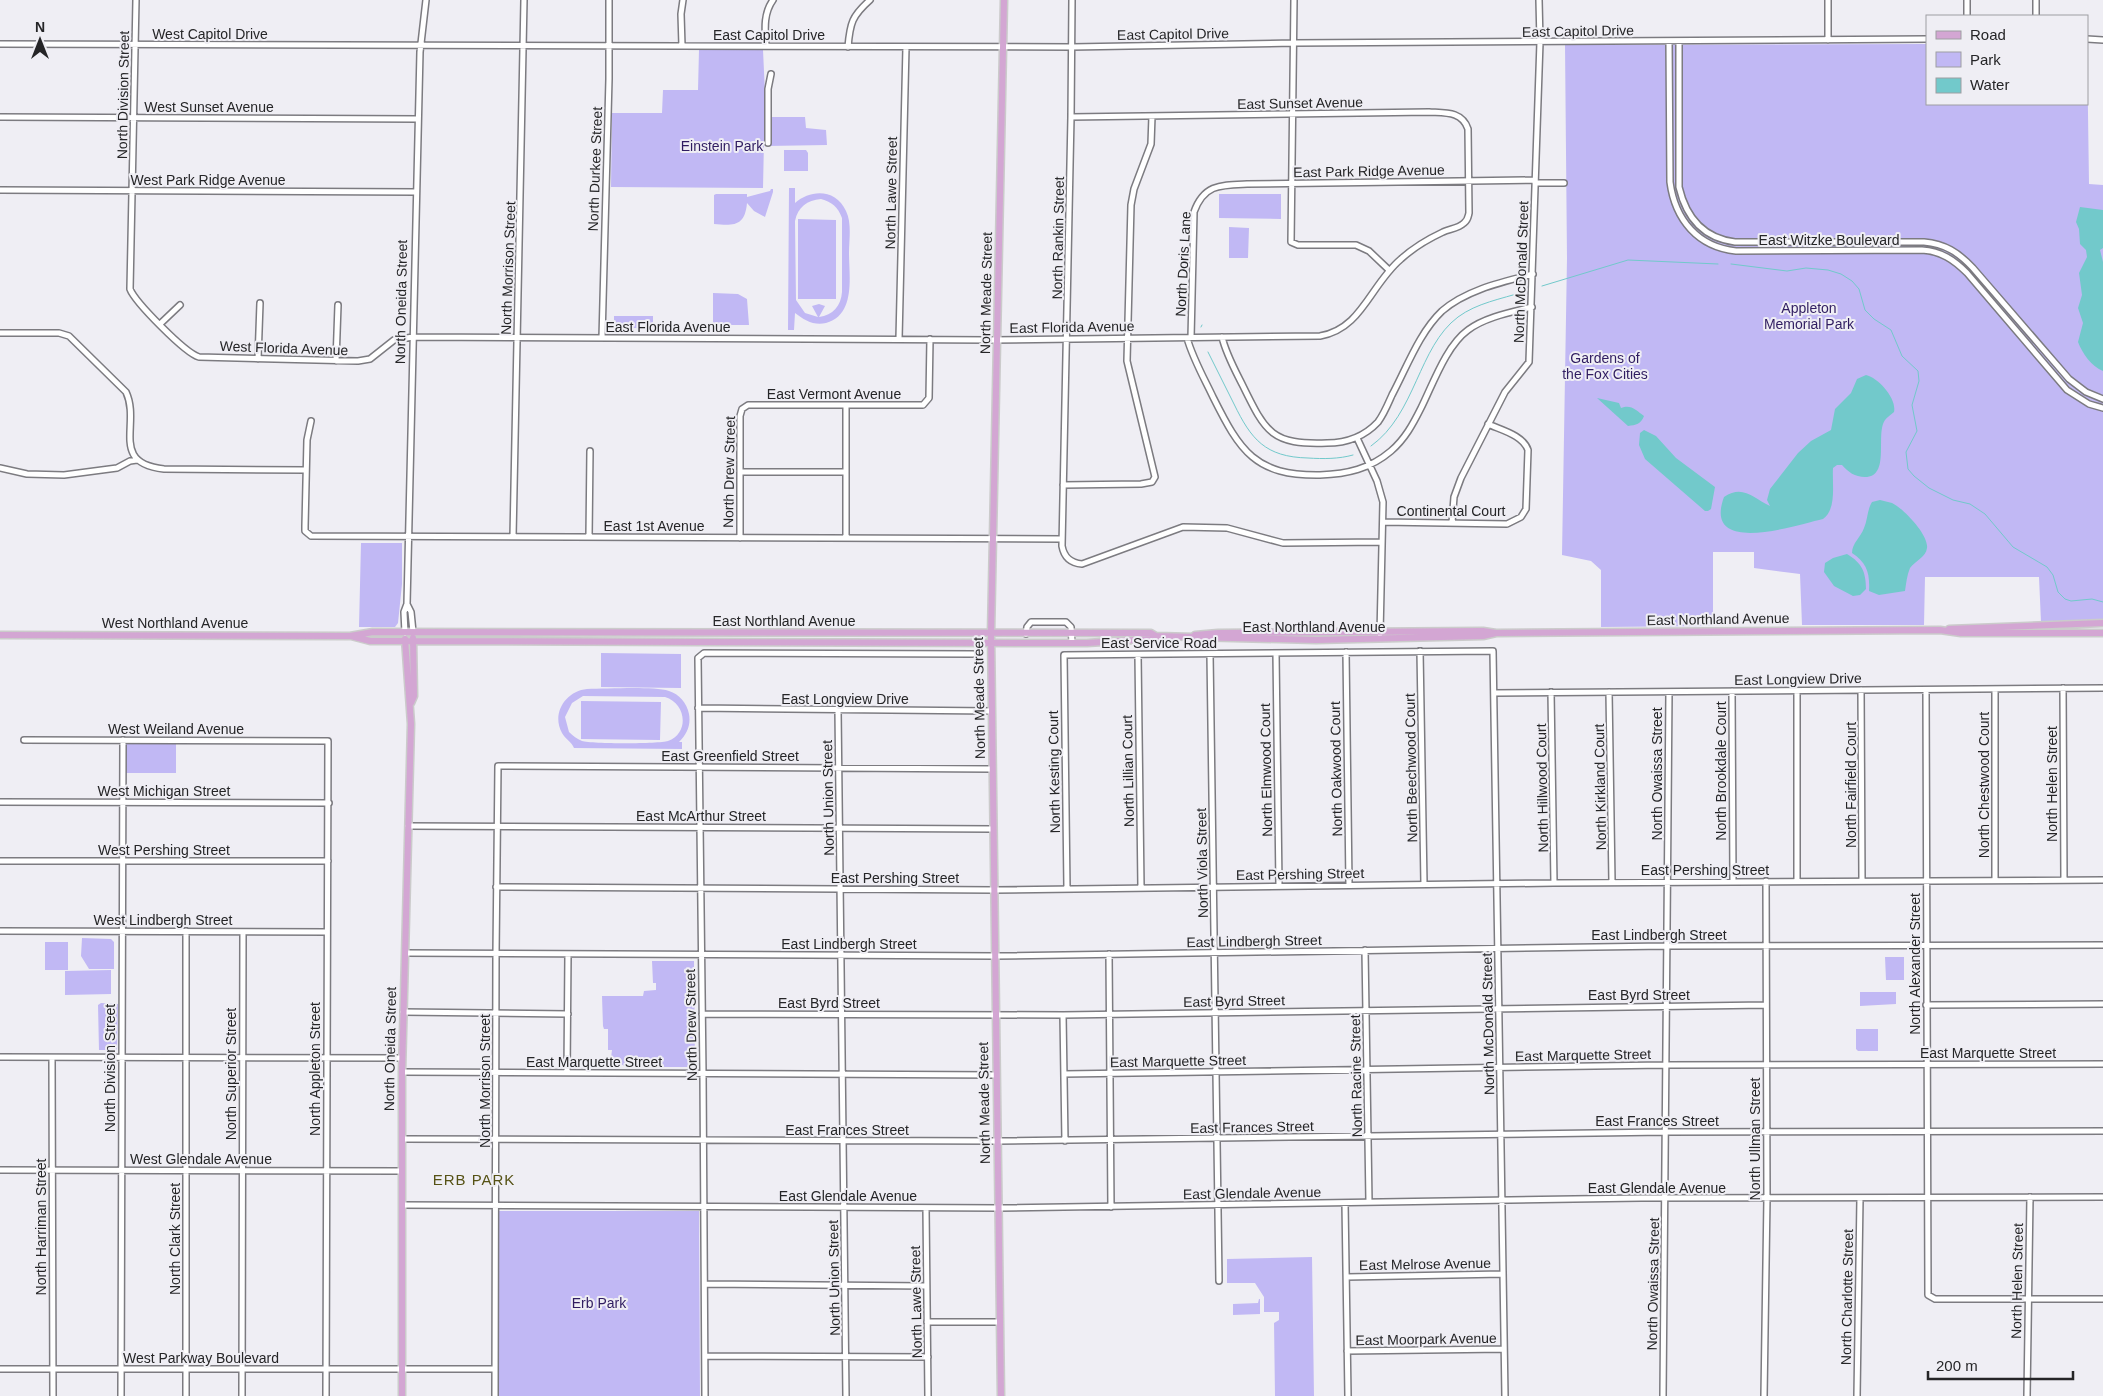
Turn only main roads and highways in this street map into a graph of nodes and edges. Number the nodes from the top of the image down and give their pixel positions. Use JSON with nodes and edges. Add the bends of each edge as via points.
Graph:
{"nodes":[{"id":1,"x":1004,"y":0,"type":"edge"},
{"id":2,"x":2103,"y":624,"type":"edge"},
{"id":3,"x":1940,"y":630,"type":"junction"},
{"id":4,"x":412,"y":632,"type":"junction"},
{"id":5,"x":404,"y":633,"type":"junction"},
{"id":6,"x":2103,"y":633,"type":"edge"},
{"id":7,"x":991,"y":634,"type":"junction"},
{"id":8,"x":0,"y":635,"type":"edge"},
{"id":9,"x":350,"y":636,"type":"junction"},
{"id":10,"x":1156,"y":636,"type":"junction"},
{"id":11,"x":405,"y":641,"type":"junction"},
{"id":12,"x":413,"y":641,"type":"junction"},
{"id":13,"x":991,"y":643,"type":"junction"},
{"id":14,"x":411,"y":703,"type":"junction"},
{"id":15,"x":402,"y":1396,"type":"edge"},
{"id":16,"x":1001,"y":1396,"type":"edge"}],
"edges":[{"from":1,"to":7,"type":"main road","name":"North Meade Street"},
{"from":2,"to":3,"type":"main road","name":"East Northland Avenue"},
{"from":3,"to":6,"type":"main road","name":"East Northland Avenue"},
{"from":3,"to":10,"type":"main road","name":"East Northland Avenue","via":[[1496,633],[1483,636],[1222,639]]},
{"from":4,"to":5,"type":"main road","name":"East Northland Avenue"},
{"from":4,"to":7,"type":"main road","name":"East Northland Avenue"},
{"from":4,"to":12,"type":"main road","name":"North Oneida Street"},
{"from":5,"to":9,"type":"main road","name":"West Northland Avenue","via":[[366,632]]},
{"from":5,"to":11,"type":"main road","name":"North Oneida Street"},
{"from":7,"to":10,"type":"main road","name":"East Northland Avenue","via":[[1151,633]]},
{"from":7,"to":13,"type":"main road","name":"North Meade Street"},
{"from":8,"to":9,"type":"main road","name":"West Northland Avenue"},
{"from":9,"to":11,"type":"main road","name":"West Northland Avenue","via":[[361,640]]},
{"from":10,"to":13,"type":"main road","name":"East Northland Avenue","via":[[1151,639],[1072,643]]},
{"from":11,"to":12,"type":"main road","name":"East Northland Avenue"},
{"from":11,"to":14,"type":"main road","name":"North Oneida Street"},
{"from":12,"to":13,"type":"main road","name":"East Northland Avenue"},
{"from":12,"to":14,"type":"main road","name":"North Oneida Street","via":[[414,696]]},
{"from":13,"to":16,"type":"main road","name":"North Meade Street"},
{"from":14,"to":15,"type":"main road","name":"North Oneida Street","via":[[402,1058]]}]}
